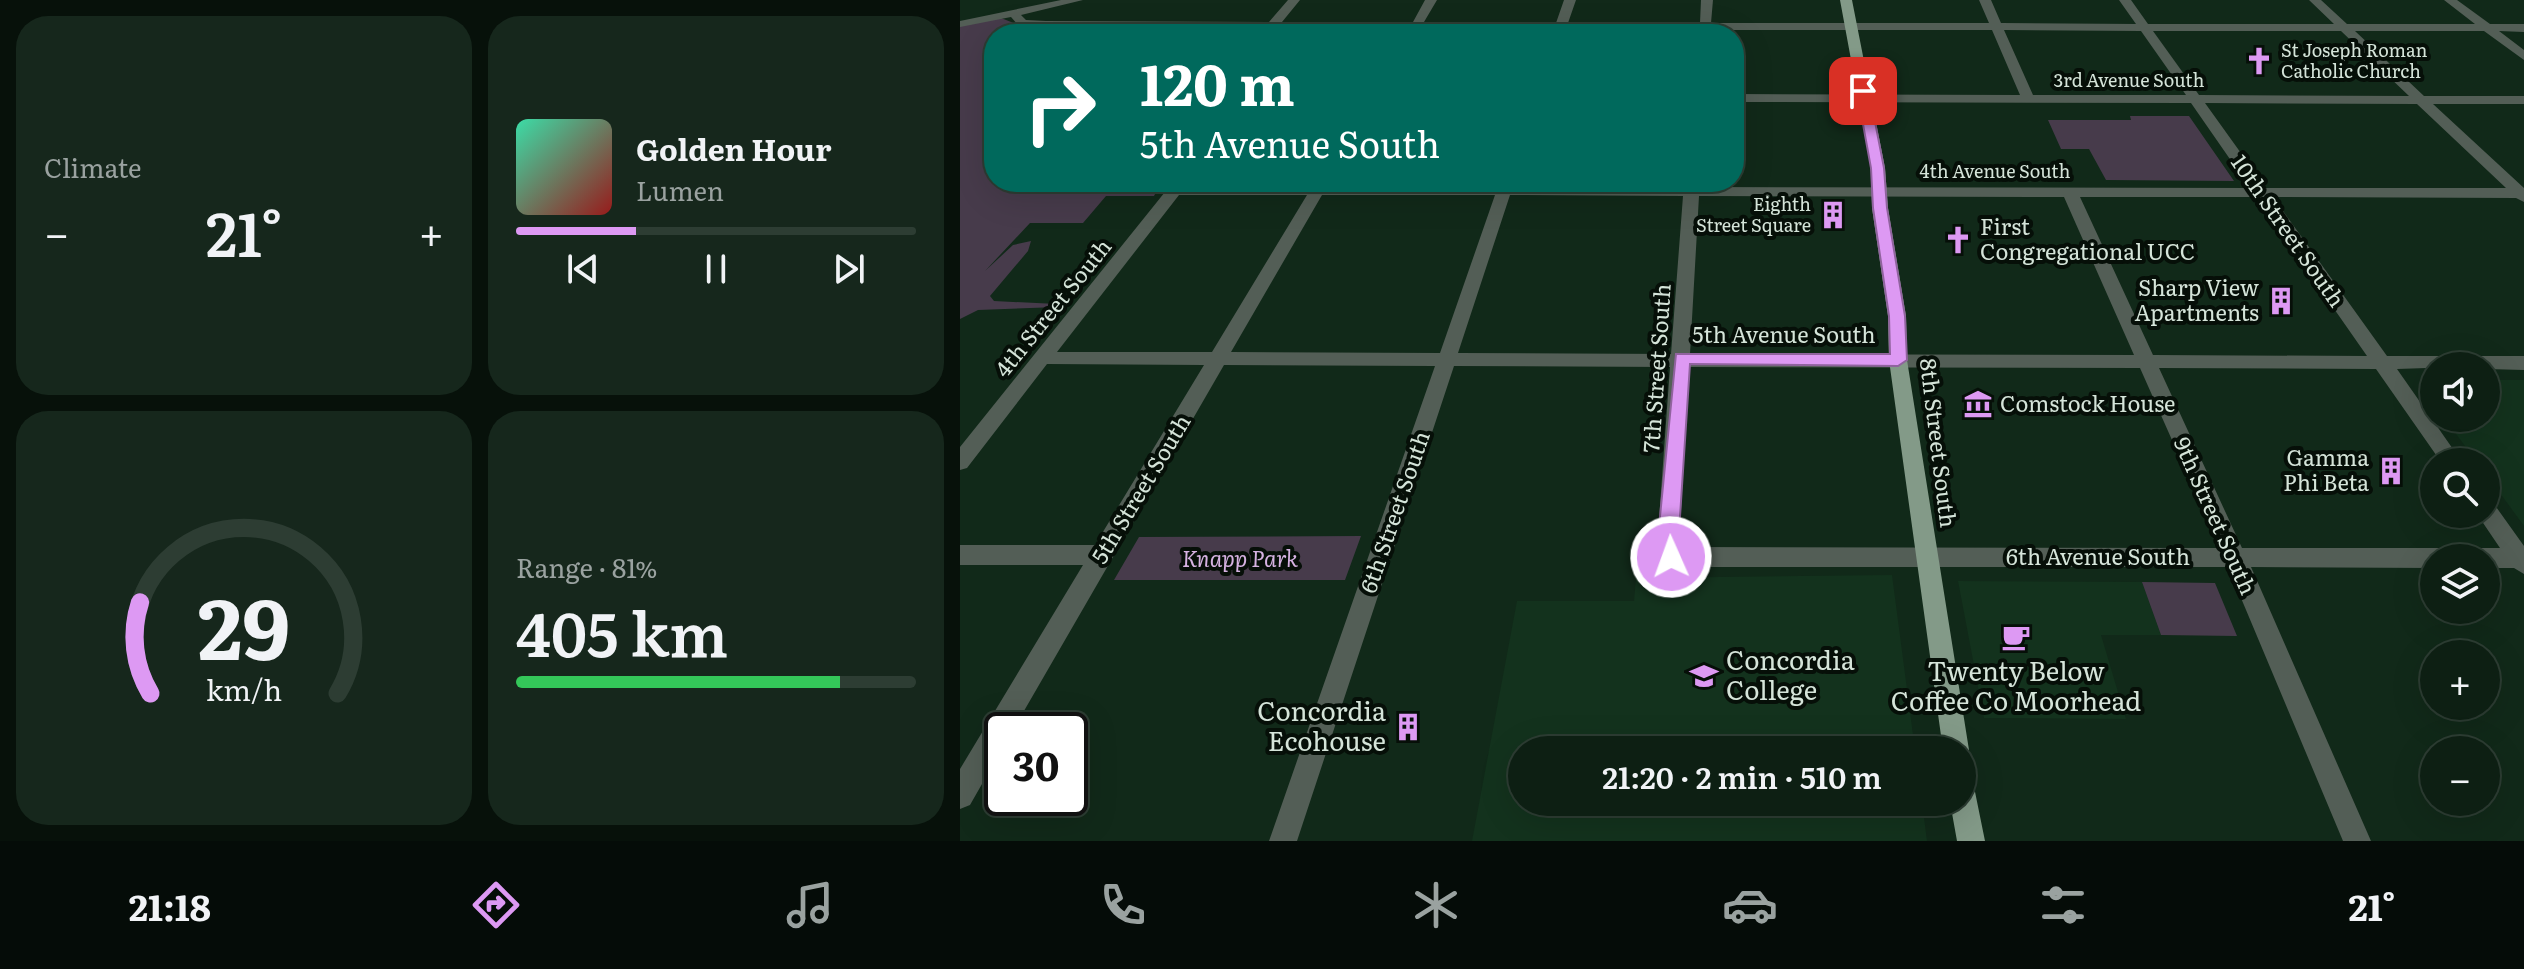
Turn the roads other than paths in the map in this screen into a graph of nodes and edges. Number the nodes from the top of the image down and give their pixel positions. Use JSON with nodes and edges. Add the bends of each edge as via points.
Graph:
{"nodes":[{"id":1,"x":1077,"y":0,"type":"edge"},
{"id":2,"x":1294,"y":0,"type":"edge"},
{"id":3,"x":1431,"y":0,"type":"edge"},
{"id":4,"x":1570,"y":0,"type":"edge"},
{"id":5,"x":1707,"y":0,"type":"edge"},
{"id":6,"x":1857,"y":0,"type":"edge"},
{"id":7,"x":1985,"y":0,"type":"edge"},
{"id":8,"x":2125,"y":0,"type":"edge"},
{"id":9,"x":2315,"y":0,"type":"edge"},
{"id":10,"x":2450,"y":0,"type":"edge"},
{"id":11,"x":1014,"y":13,"type":"junction"},
{"id":12,"x":1849,"y":13,"type":"edge"},
{"id":13,"x":960,"y":24,"type":"edge"},
{"id":14,"x":1031,"y":24,"type":"edge"},
{"id":15,"x":1273,"y":24,"type":"edge"},
{"id":16,"x":1417,"y":24,"type":"edge"},
{"id":17,"x":1562,"y":24,"type":"edge"},
{"id":18,"x":1705,"y":24,"type":"edge"},
{"id":19,"x":1744,"y":25,"type":"edge"},
{"id":20,"x":1997,"y":27,"type":"junction"},
{"id":21,"x":2144,"y":28,"type":"junction"},
{"id":22,"x":2345,"y":28,"type":"junction"},
{"id":23,"x":2487,"y":28,"type":"junction"},
{"id":24,"x":2524,"y":28,"type":"edge"},
{"id":25,"x":2524,"y":56,"type":"edge"},
{"id":26,"x":1744,"y":98,"type":"edge"},
{"id":27,"x":1865,"y":98,"type":"junction"},
{"id":28,"x":2028,"y":99,"type":"junction"},
{"id":29,"x":2195,"y":99,"type":"junction"},
{"id":30,"x":2421,"y":99,"type":"junction"},
{"id":31,"x":2524,"y":100,"type":"edge"},
{"id":32,"x":1744,"y":188,"type":"edge"},
{"id":33,"x":1174,"y":192,"type":"edge"},
{"id":34,"x":1316,"y":192,"type":"edge"},
{"id":35,"x":1504,"y":192,"type":"edge"},
{"id":36,"x":1692,"y":192,"type":"edge"},
{"id":37,"x":1879,"y":192,"type":"junction"},
{"id":38,"x":2070,"y":192,"type":"junction"},
{"id":39,"x":2261,"y":192,"type":"junction"},
{"id":40,"x":2523,"y":194,"type":"edge"},
{"id":41,"x":1044,"y":358,"type":"junction"},
{"id":42,"x":1682,"y":358,"type":"junction"},
{"id":43,"x":1220,"y":359,"type":"junction"},
{"id":44,"x":1447,"y":360,"type":"junction"},
{"id":45,"x":1898,"y":360,"type":"junction"},
{"id":46,"x":2146,"y":363,"type":"junction"},
{"id":47,"x":2382,"y":363,"type":"junction"},
{"id":48,"x":2524,"y":363,"type":"edge"},
{"id":49,"x":2442,"y":448,"type":"edge"},
{"id":50,"x":960,"y":462,"type":"edge"},
{"id":51,"x":2499,"y":528,"type":"edge"},
{"id":52,"x":960,"y":555,"type":"edge"},
{"id":53,"x":1101,"y":555,"type":"junction"},
{"id":54,"x":1671,"y":557,"type":"joint"},
{"id":55,"x":1925,"y":557,"type":"junction"},
{"id":56,"x":2235,"y":557,"type":"junction"},
{"id":57,"x":2523,"y":560,"type":"edge"},
{"id":58,"x":1954,"y":736,"type":"edge"},
{"id":59,"x":960,"y":795,"type":"edge"},
{"id":60,"x":1967,"y":816,"type":"edge"},
{"id":61,"x":1283,"y":841,"type":"edge"},
{"id":62,"x":1971,"y":841,"type":"edge"},
{"id":63,"x":2357,"y":841,"type":"edge"}],
"edges":[{"from":1,"to":11,"type":"street"},
{"from":2,"to":15,"type":"street"},
{"from":3,"to":16,"type":"street"},
{"from":4,"to":17,"type":"street"},
{"from":5,"to":18,"type":"street"},
{"from":6,"to":12,"type":"main road"},
{"from":7,"to":20,"type":"street"},
{"from":8,"to":21,"type":"street","name":"10th Street South"},
{"from":9,"to":22,"type":"street"},
{"from":10,"to":23,"type":"street"},
{"from":11,"to":13,"type":"street"},
{"from":11,"to":14,"type":"street","via":[[1022,23]]},
{"from":12,"to":19,"type":"street"},
{"from":12,"to":20,"type":"street"},
{"from":12,"to":27,"type":"main road","name":"8th Street South"},
{"from":20,"to":21,"type":"street"},
{"from":20,"to":28,"type":"street"},
{"from":21,"to":22,"type":"street"},
{"from":21,"to":29,"type":"street","name":"10th Street South"},
{"from":22,"to":23,"type":"street"},
{"from":22,"to":30,"type":"street"},
{"from":23,"to":24,"type":"street"},
{"from":23,"to":25,"type":"street"},
{"from":26,"to":27,"type":"street","name":"3rd Avenue South"},
{"from":27,"to":28,"type":"street","name":"3rd Avenue South"},
{"from":27,"to":37,"type":"main road","name":"8th Street South"},
{"from":28,"to":29,"type":"street","name":"3rd Avenue South"},
{"from":29,"to":30,"type":"street","name":"3rd Avenue South"},
{"from":29,"to":39,"type":"street","name":"10th Street South"},
{"from":30,"to":31,"type":"street","name":"3rd Avenue South"},
{"from":30,"to":40,"type":"street"},
{"from":32,"to":37,"type":"street","name":"4th Avenue South"},
{"from":33,"to":41,"type":"street","name":"4th Street South"},
{"from":34,"to":43,"type":"street","name":"5th Street South"},
{"from":35,"to":44,"type":"street","name":"6th Street South"},
{"from":36,"to":42,"type":"street","name":"7th Street South"},
{"from":37,"to":38,"type":"street","name":"4th Avenue South"},
{"from":37,"to":45,"type":"main road","name":"8th Street South"},
{"from":38,"to":39,"type":"street","name":"4th Avenue South"},
{"from":38,"to":46,"type":"street","name":"9th Street South"},
{"from":39,"to":40,"type":"street","name":"4th Avenue South"},
{"from":39,"to":47,"type":"street","name":"10th Street South"},
{"from":41,"to":43,"type":"street","name":"5th Avenue South"},
{"from":41,"to":50,"type":"street","name":"4th Street South"},
{"from":42,"to":44,"type":"street","name":"5th Avenue South"},
{"from":42,"to":45,"type":"street","name":"5th Avenue South"},
{"from":42,"to":54,"type":"street","name":"7th Street South"},
{"from":43,"to":44,"type":"street","name":"5th Avenue South"},
{"from":43,"to":53,"type":"street","name":"5th Street South"},
{"from":44,"to":61,"type":"street","name":"6th Street South"},
{"from":45,"to":46,"type":"street","name":"5th Avenue South"},
{"from":45,"to":55,"type":"main road","name":"8th Street South"},
{"from":46,"to":47,"type":"street","name":"5th Avenue South"},
{"from":46,"to":56,"type":"street","name":"9th Street South"},
{"from":47,"to":48,"type":"street","name":"5th Avenue South"},
{"from":47,"to":49,"type":"street","name":"10th Street South"},
{"from":51,"to":57,"type":"street"},
{"from":52,"to":53,"type":"street"},
{"from":53,"to":59,"type":"street","name":"5th Street South"},
{"from":54,"to":55,"type":"street","name":"6th Avenue South"},
{"from":55,"to":56,"type":"street","name":"6th Avenue South"},
{"from":55,"to":58,"type":"main road","name":"8th Street South"},
{"from":56,"to":57,"type":"street","name":"6th Avenue South"},
{"from":56,"to":63,"type":"street","name":"9th Street South"},
{"from":60,"to":62,"type":"main road"}]}
